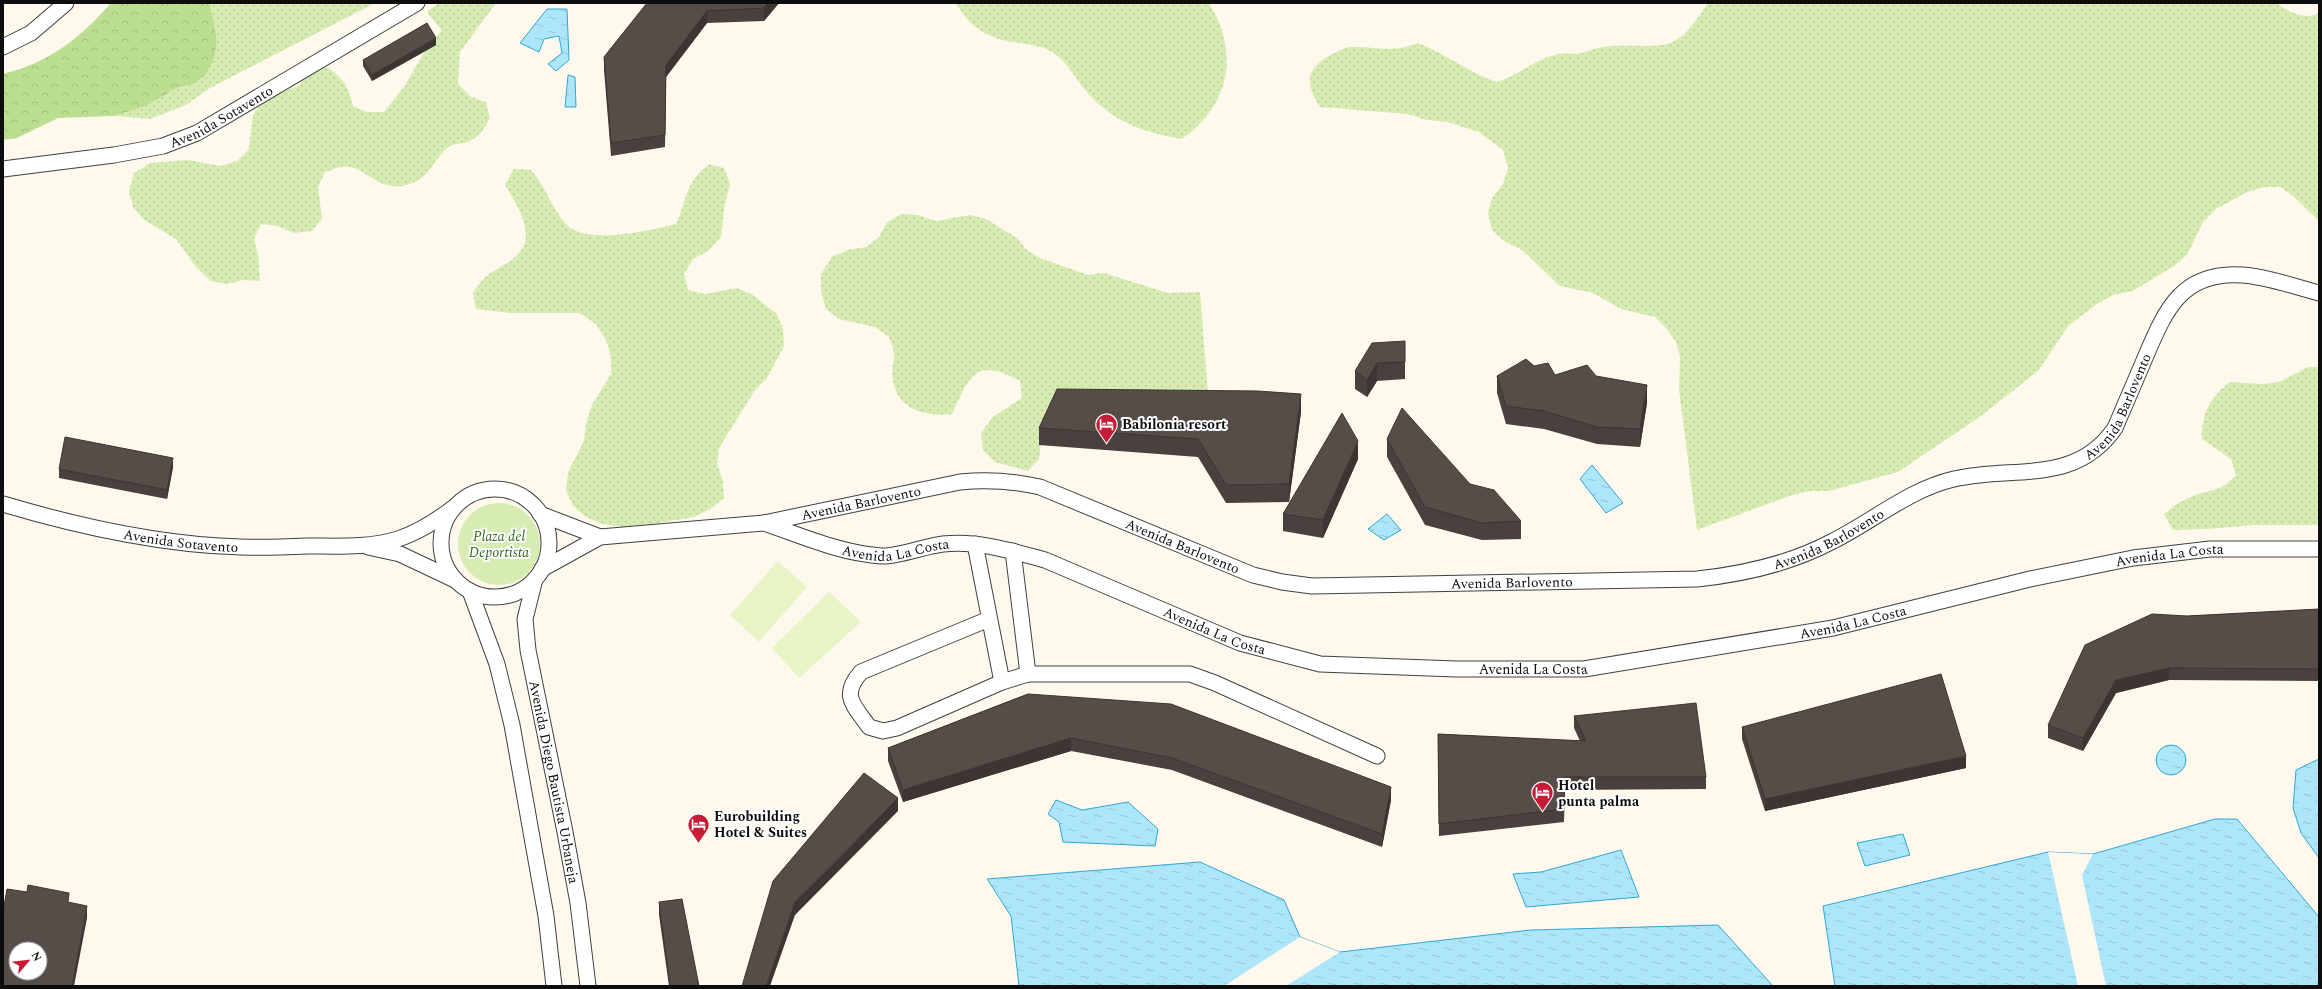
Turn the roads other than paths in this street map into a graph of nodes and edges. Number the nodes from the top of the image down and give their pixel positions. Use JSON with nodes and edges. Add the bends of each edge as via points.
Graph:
{"nodes":[{"id":1,"x":66,"y":3,"type":"edge"},
{"id":2,"x":417,"y":3,"type":"edge"},
{"id":3,"x":3,"y":47,"type":"edge"},
{"id":4,"x":3,"y":169,"type":"edge"},
{"id":5,"x":2319,"y":293,"type":"edge"},
{"id":6,"x":3,"y":504,"type":"edge"},
{"id":7,"x":453,"y":508,"type":"junction"},
{"id":8,"x":540,"y":514,"type":"junction"},
{"id":9,"x":764,"y":523,"type":"junction"},
{"id":10,"x":600,"y":538,"type":"junction"},
{"id":11,"x":975,"y":544,"type":"junction"},
{"id":12,"x":363,"y":546,"type":"junction"},
{"id":13,"x":2319,"y":549,"type":"edge"},
{"id":14,"x":1013,"y":551,"type":"junction"},
{"id":15,"x":539,"y":574,"type":"junction"},
{"id":16,"x":455,"y":580,"type":"junction"},
{"id":17,"x":470,"y":591,"type":"junction"},
{"id":18,"x":989,"y":619,"type":"junction"},
{"id":19,"x":1028,"y":674,"type":"junction"},
{"id":20,"x":1002,"y":682,"type":"junction"},
{"id":21,"x":1378,"y":756,"type":"dead end"},
{"id":22,"x":554,"y":986,"type":"edge"},
{"id":23,"x":588,"y":986,"type":"edge"}],
"edges":[{"from":1,"to":3,"type":"street","via":[[31,33]]},
{"from":2,"to":4,"type":"street","name":"Avenida Sotavento","via":[[197,133],[163,146]]},
{"from":5,"to":9,"type":"street","name":"Avenida Barlovento","via":[[2244,275],[2216,276],[2198,283],[2182,293],[2164,314],[2115,428],[2104,442],[2086,457],[2056,468],[1969,476],[1940,483],[1801,556],[1767,568],[1732,575],[1689,579],[1312,586],[1253,575],[1059,494],[1027,484],[1001,480],[960,482]]},
{"from":6,"to":12,"type":"street","name":"Avenida Sotavento","via":[[108,530],[177,541],[240,547]]},
{"from":7,"to":8,"type":"street","via":[[469,495],[488,489],[508,491],[526,499]]},
{"from":7,"to":12,"type":"street","name":"Avenida Sotavento","via":[[431,525],[398,539]]},
{"from":7,"to":16,"type":"street","via":[[444,525],[440,544],[445,564]]},
{"from":8,"to":10,"type":"street","name":"Avenida Barlovento"},
{"from":8,"to":15,"type":"street","via":[[547,532],[548,551]]},
{"from":9,"to":10,"type":"street","name":"Avenida Barlovento"},
{"from":9,"to":11,"type":"street","name":"Avenida La Costa","via":[[850,552],[883,556],[944,543]]},
{"from":10,"to":15,"type":"street","name":"Avenida Barlovento"},
{"from":11,"to":14,"type":"street","name":"Avenida La Costa"},
{"from":11,"to":18,"type":"street"},
{"from":12,"to":16,"type":"street","name":"Avenida Sotavento","via":[[400,554]]},
{"from":13,"to":14,"type":"street","name":"Avenida La Costa","via":[[2210,549],[2133,558],[2030,579],[1833,628],[1584,669],[1456,669],[1320,664],[1240,643],[1045,560]]},
{"from":14,"to":19,"type":"street"},
{"from":15,"to":17,"type":"street","via":[[522,590],[505,596],[487,597]]},
{"from":15,"to":23,"type":"street","name":"Avenida Diego Bautista Urbaneja","via":[[525,619],[528,650],[578,903]]},
{"from":16,"to":17,"type":"street"},
{"from":17,"to":22,"type":"street","via":[[497,664],[512,725],[546,916]]},
{"from":18,"to":20,"type":"street"},
{"from":18,"to":20,"type":"street","via":[[861,672],[851,684],[850,700],[869,727],[883,731],[897,728]]},
{"from":19,"to":20,"type":"street"},
{"from":19,"to":21,"type":"street","via":[[1190,674]]}]}
